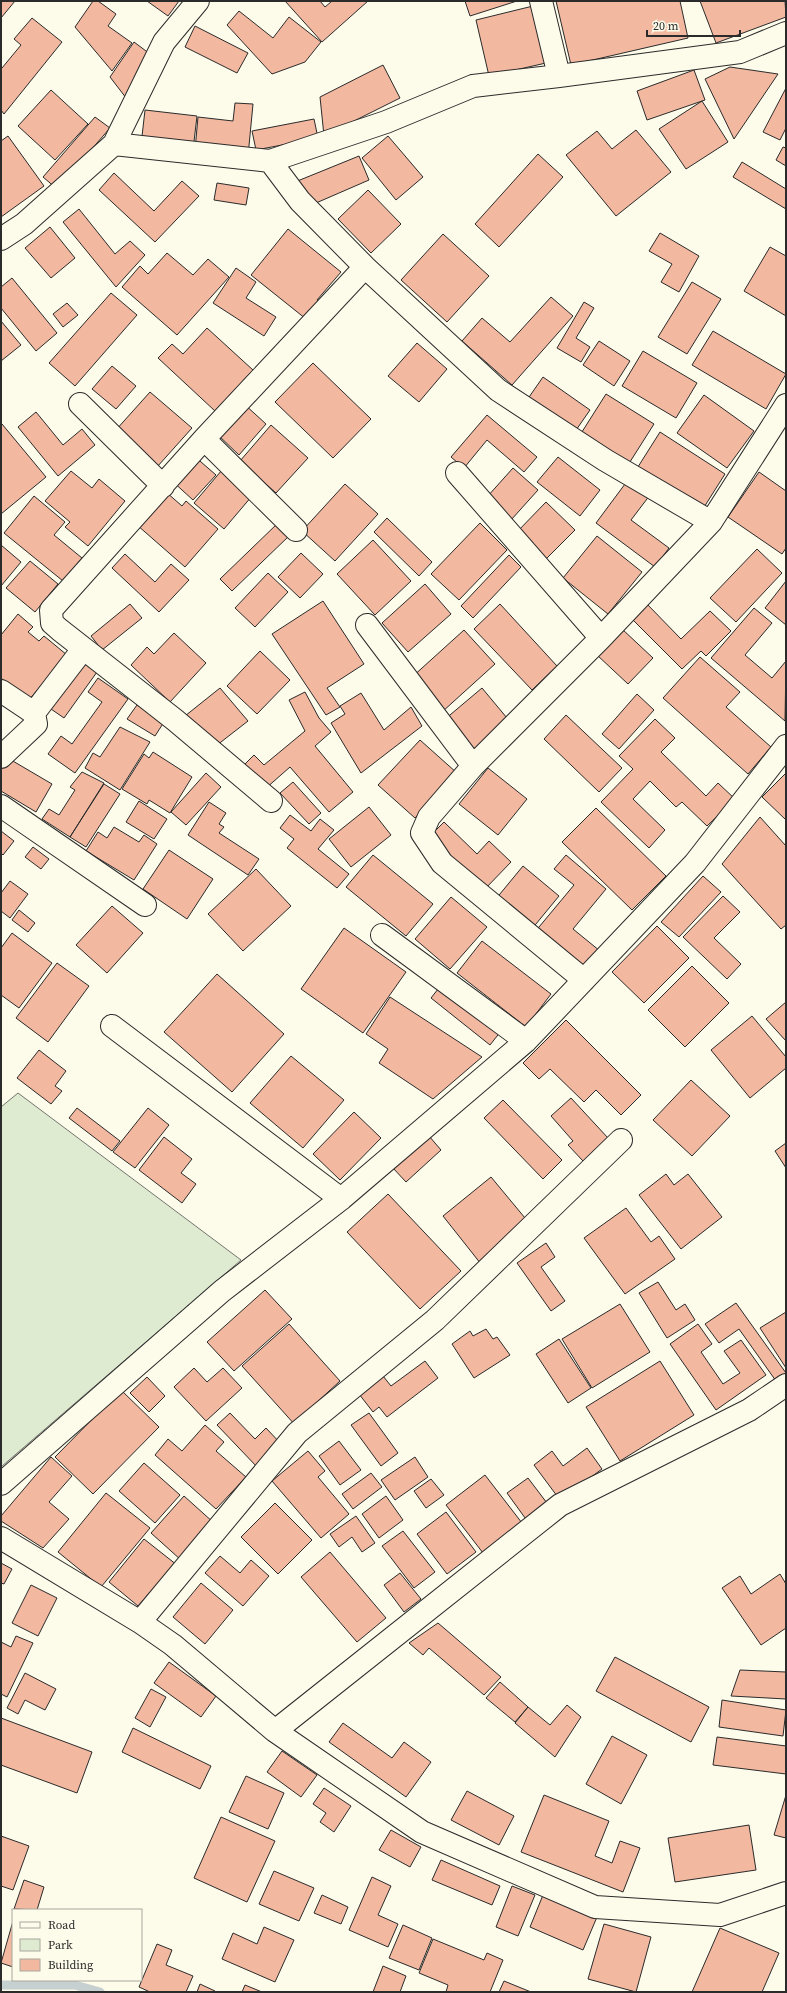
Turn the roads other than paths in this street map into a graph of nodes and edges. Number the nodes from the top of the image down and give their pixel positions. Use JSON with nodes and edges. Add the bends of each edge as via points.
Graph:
{"nodes":[{"id":1,"x":198,"y":1,"type":"edge"},
{"id":2,"x":541,"y":1,"type":"edge"},
{"id":3,"x":786,"y":33,"type":"edge"},
{"id":4,"x":559,"y":76,"type":"junction"},
{"id":5,"x":114,"y":144,"type":"junction"},
{"id":6,"x":270,"y":161,"type":"junction"},
{"id":7,"x":1,"y":239,"type":"edge"},
{"id":8,"x":365,"y":266,"type":"junction"},
{"id":9,"x":80,"y":404,"type":"dead end"},
{"id":10,"x":786,"y":405,"type":"edge"},
{"id":11,"x":204,"y":439,"type":"junction"},
{"id":12,"x":457,"y":473,"type":"dead end"},
{"id":13,"x":163,"y":486,"type":"junction"},
{"id":14,"x":710,"y":522,"type":"junction"},
{"id":15,"x":296,"y":530,"type":"dead end"},
{"id":16,"x":367,"y":626,"type":"dead end"},
{"id":17,"x":601,"y":638,"type":"junction"},
{"id":18,"x":83,"y":649,"type":"junction"},
{"id":19,"x":1,"y":691,"type":"edge"},
{"id":20,"x":34,"y":713,"type":"junction"},
{"id":21,"x":786,"y":746,"type":"edge"},
{"id":22,"x":1,"y":757,"type":"edge"},
{"id":23,"x":473,"y":766,"type":"junction"},
{"id":24,"x":271,"y":801,"type":"dead end"},
{"id":25,"x":1,"y":806,"type":"edge"},
{"id":26,"x":145,"y":905,"type":"dead end"},
{"id":27,"x":382,"y":935,"type":"dead end"},
{"id":28,"x":584,"y":980,"type":"junction"},
{"id":29,"x":112,"y":1026,"type":"dead end"},
{"id":30,"x":526,"y":1041,"type":"junction"},
{"id":31,"x":621,"y":1140,"type":"dead end"},
{"id":32,"x":341,"y":1199,"type":"junction"},
{"id":33,"x":786,"y":1385,"type":"edge"},
{"id":34,"x":1,"y":1484,"type":"edge"},
{"id":35,"x":1,"y":1538,"type":"edge"},
{"id":36,"x":140,"y":1622,"type":"junction"},
{"id":37,"x":275,"y":1731,"type":"junction"},
{"id":38,"x":786,"y":1893,"type":"edge"}],
"edges":[{"from":1,"to":5,"type":"street","via":[[164,42]]},
{"from":2,"to":4,"type":"street"},
{"from":3,"to":4,"type":"street","via":[[740,52]]},
{"from":4,"to":6,"type":"street","via":[[473,86],[386,122]]},
{"from":5,"to":6,"type":"street"},
{"from":5,"to":7,"type":"street","via":[[24,224]]},
{"from":6,"to":8,"type":"street","via":[[300,201]]},
{"from":8,"to":11,"type":"street"},
{"from":8,"to":14,"type":"street","via":[[498,390],[605,460]]},
{"from":9,"to":13,"type":"street"},
{"from":10,"to":14,"type":"street"},
{"from":11,"to":13,"type":"street"},
{"from":11,"to":15,"type":"street"},
{"from":12,"to":17,"type":"street"},
{"from":13,"to":18,"type":"street","via":[[51,610],[52,623]]},
{"from":14,"to":17,"type":"street"},
{"from":16,"to":23,"type":"street"},
{"from":17,"to":23,"type":"street"},
{"from":18,"to":20,"type":"street"},
{"from":18,"to":24,"type":"street","via":[[175,720]]},
{"from":19,"to":20,"type":"street"},
{"from":20,"to":22,"type":"street","via":[[36,724]]},
{"from":21,"to":28,"type":"street","via":[[695,863]]},
{"from":23,"to":28,"type":"street","via":[[429,817],[422,833],[442,863]]},
{"from":25,"to":26,"type":"street"},
{"from":27,"to":30,"type":"street"},
{"from":28,"to":30,"type":"street"},
{"from":29,"to":32,"type":"street"},
{"from":30,"to":32,"type":"street"},
{"from":31,"to":36,"type":"street","via":[[435,1320],[297,1432]]},
{"from":32,"to":34,"type":"street","via":[[222,1292]]},
{"from":33,"to":37,"type":"street","via":[[749,1410],[560,1505]]},
{"from":35,"to":36,"type":"street"},
{"from":36,"to":37,"type":"street","via":[[173,1645]]},
{"from":37,"to":38,"type":"street","via":[[422,1832],[595,1907],[720,1915]]}]}
